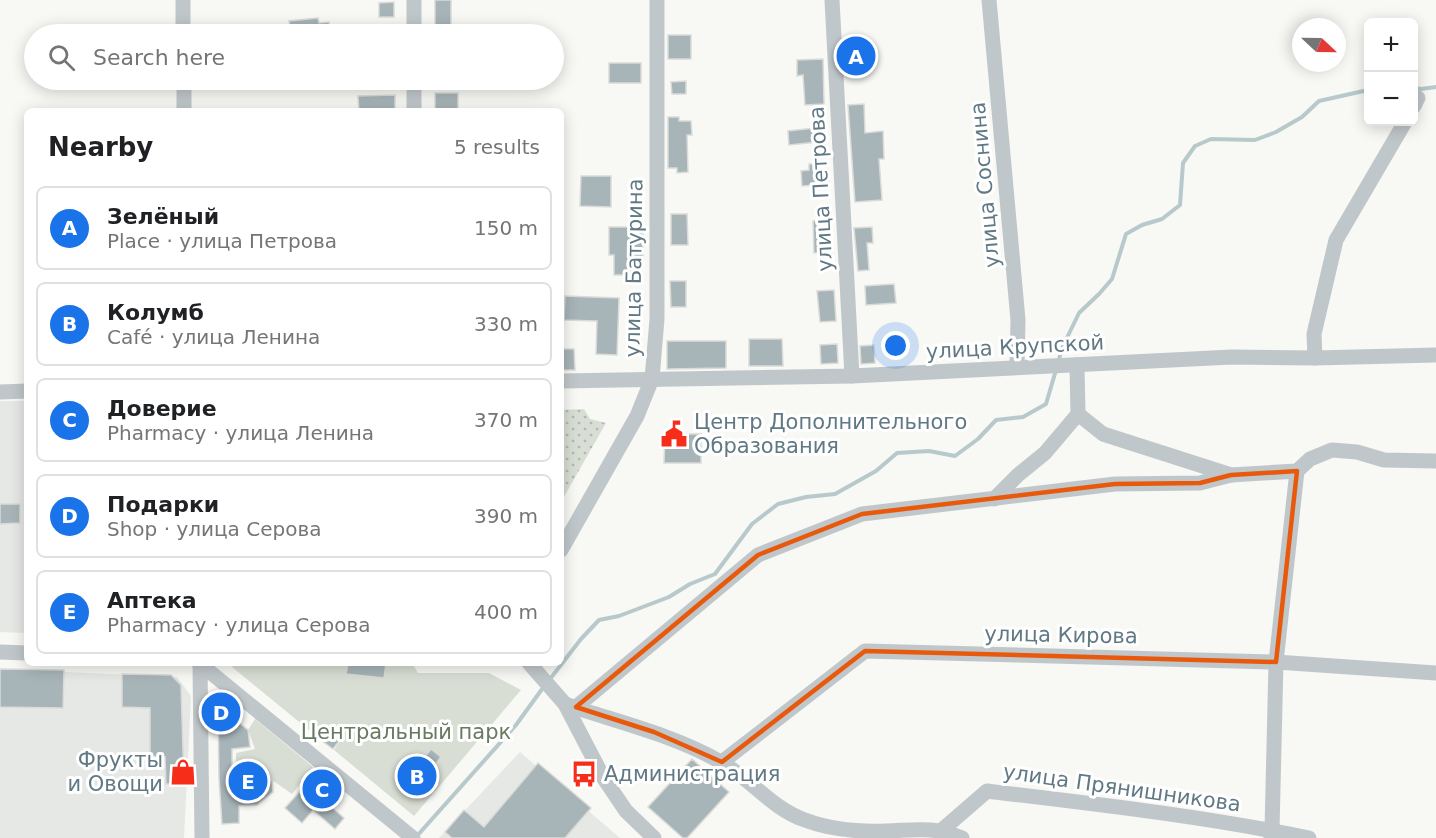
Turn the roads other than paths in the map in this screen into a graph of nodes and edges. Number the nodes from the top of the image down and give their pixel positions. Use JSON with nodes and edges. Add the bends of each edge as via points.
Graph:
{"nodes":[{"id":1,"x":183,"y":0,"type":"edge"},
{"id":2,"x":414,"y":0,"type":"edge"},
{"id":3,"x":657,"y":0,"type":"edge"},
{"id":4,"x":832,"y":0,"type":"edge"},
{"id":5,"x":989,"y":0,"type":"edge"},
{"id":6,"x":183,"y":24,"type":"edge"},
{"id":7,"x":414,"y":24,"type":"edge"},
{"id":8,"x":184,"y":90,"type":"edge"},
{"id":9,"x":414,"y":90,"type":"edge"},
{"id":10,"x":184,"y":108,"type":"edge"},
{"id":11,"x":414,"y":108,"type":"edge"},
{"id":12,"x":1403,"y":126,"type":"edge"},
{"id":13,"x":1436,"y":355,"type":"edge"},
{"id":14,"x":1315,"y":358,"type":"junction"},
{"id":15,"x":1077,"y":365,"type":"junction"},
{"id":16,"x":1017,"y":367,"type":"junction"},
{"id":17,"x":852,"y":376,"type":"junction"},
{"id":18,"x":652,"y":379,"type":"junction"},
{"id":19,"x":564,"y":381,"type":"edge"},
{"id":20,"x":24,"y":391,"type":"edge"},
{"id":21,"x":0,"y":392,"type":"edge"},
{"id":22,"x":1078,"y":414,"type":"junction"},
{"id":23,"x":1436,"y":461,"type":"edge"},
{"id":24,"x":1297,"y":471,"type":"junction"},
{"id":25,"x":1231,"y":474,"type":"junction"},
{"id":26,"x":994,"y":499,"type":"junction"},
{"id":27,"x":564,"y":545,"type":"edge"},
{"id":28,"x":0,"y":652,"type":"edge"},
{"id":29,"x":24,"y":653,"type":"edge"},
{"id":30,"x":1276,"y":662,"type":"junction"},
{"id":31,"x":200,"y":666,"type":"edge"},
{"id":32,"x":204,"y":666,"type":"edge"},
{"id":33,"x":532,"y":666,"type":"edge"},
{"id":34,"x":1436,"y":673,"type":"edge"},
{"id":35,"x":571,"y":706,"type":"junction"},
{"id":36,"x":722,"y":762,"type":"junction"},
{"id":37,"x":942,"y":830,"type":"junction"},
{"id":38,"x":408,"y":833,"type":"edge"},
{"id":39,"x":1271,"y":834,"type":"edge"},
{"id":40,"x":202,"y":838,"type":"edge"},
{"id":41,"x":654,"y":838,"type":"edge"},
{"id":42,"x":962,"y":838,"type":"edge"},
{"id":43,"x":1309,"y":838,"type":"edge"}],
"edges":[{"from":1,"to":6,"type":"street"},
{"from":2,"to":7,"type":"street"},
{"from":3,"to":18,"type":"street","name":"улица Батурина","via":[[657,319]]},
{"from":4,"to":17,"type":"street","name":"улица Петрова"},
{"from":5,"to":16,"type":"street","name":"улица Соснина","via":[[1018,320]]},
{"from":8,"to":10,"type":"street"},
{"from":9,"to":11,"type":"street"},
{"from":12,"to":14,"type":"street","via":[[1336,240],[1314,334]]},
{"from":13,"to":14,"type":"street","name":"улица Крупской"},
{"from":14,"to":15,"type":"street","name":"улица Крупской","via":[[1233,357]]},
{"from":15,"to":16,"type":"street","name":"улица Крупской"},
{"from":15,"to":22,"type":"street"},
{"from":16,"to":17,"type":"street","name":"улица Крупской"},
{"from":17,"to":18,"type":"street","name":"улица Крупской"},
{"from":18,"to":19,"type":"street","name":"улица Крупской"},
{"from":18,"to":27,"type":"street","name":"улица Батурина","via":[[637,416]]},
{"from":20,"to":21,"type":"street"},
{"from":22,"to":25,"type":"street","via":[[1103,434]]},
{"from":22,"to":26,"type":"street","via":[[1045,453]]},
{"from":23,"to":24,"type":"street","via":[[1384,460],[1332,450],[1310,459]]},
{"from":24,"to":25,"type":"street"},
{"from":24,"to":30,"type":"street"},
{"from":25,"to":26,"type":"street","via":[[1200,483],[1114,484]]},
{"from":26,"to":35,"type":"street","via":[[862,514],[758,555]]},
{"from":28,"to":29,"type":"street"},
{"from":30,"to":34,"type":"street","name":"улица Кирова"},
{"from":30,"to":36,"type":"street","name":"улица Кирова","via":[[865,651]]},
{"from":30,"to":39,"type":"street"},
{"from":31,"to":40,"type":"street"},
{"from":32,"to":38,"type":"street"},
{"from":33,"to":35,"type":"street","via":[[554,693]]},
{"from":35,"to":36,"type":"street","via":[[654,732]]},
{"from":35,"to":41,"type":"street","via":[[603,777],[626,812]]},
{"from":36,"to":37,"type":"street","via":[[802,820],[842,830]]},
{"from":37,"to":39,"type":"street","name":"улица Прянишникова","via":[[987,791],[1089,803]]},
{"from":37,"to":42,"type":"street"},
{"from":39,"to":43,"type":"street","name":"улица Прянишникова"}]}
